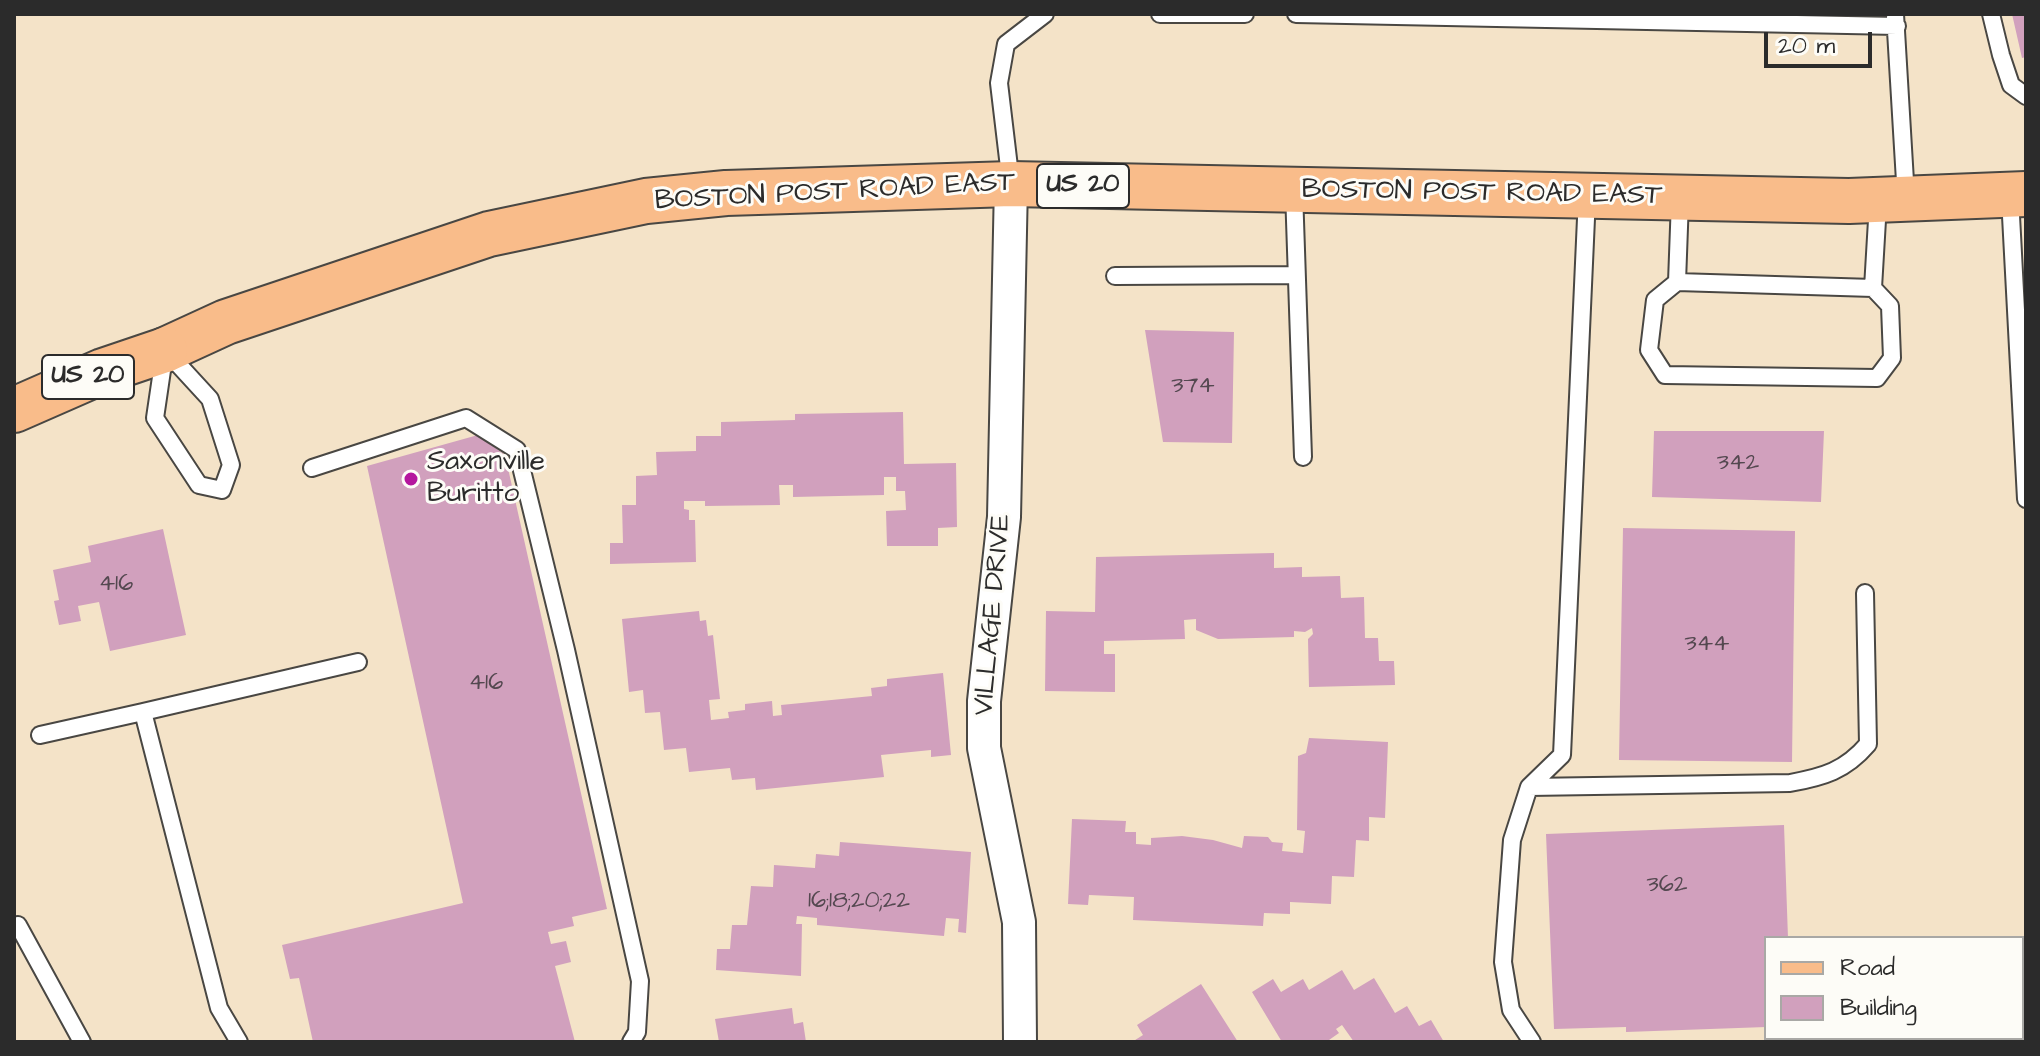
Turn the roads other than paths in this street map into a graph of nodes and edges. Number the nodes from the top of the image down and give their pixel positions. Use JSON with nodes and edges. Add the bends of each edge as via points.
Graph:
{"nodes":[{"id":1,"x":1045,"y":14,"type":"edge"},
{"id":2,"x":1160,"y":14,"type":"edge"},
{"id":3,"x":1245,"y":14,"type":"edge"},
{"id":4,"x":1296,"y":14,"type":"edge"},
{"id":5,"x":1991,"y":14,"type":"edge"},
{"id":6,"x":1369,"y":15,"type":"edge"},
{"id":7,"x":1896,"y":20,"type":"edge"},
{"id":8,"x":2026,"y":96,"type":"edge"},
{"id":9,"x":1011,"y":184,"type":"junction"},
{"id":10,"x":1294,"y":189,"type":"junction"},
{"id":11,"x":1587,"y":194,"type":"junction"},
{"id":12,"x":2018,"y":194,"type":"edge"},
{"id":13,"x":1680,"y":198,"type":"junction"},
{"id":14,"x":1892,"y":200,"type":"junction"},
{"id":15,"x":1296,"y":275,"type":"junction"},
{"id":16,"x":1115,"y":276,"type":"dead end"},
{"id":17,"x":1677,"y":282,"type":"junction"},
{"id":18,"x":1873,"y":288,"type":"junction"},
{"id":19,"x":2020,"y":300,"type":"edge"},
{"id":20,"x":165,"y":350,"type":"junction"},
{"id":21,"x":14,"y":410,"type":"edge"},
{"id":22,"x":1303,"y":457,"type":"dead end"},
{"id":23,"x":312,"y":468,"type":"dead end"},
{"id":24,"x":2026,"y":499,"type":"edge"},
{"id":25,"x":1865,"y":593,"type":"dead end"},
{"id":26,"x":358,"y":662,"type":"dead end"},
{"id":27,"x":143,"y":712,"type":"junction"},
{"id":28,"x":40,"y":735,"type":"dead end"},
{"id":29,"x":1529,"y":787,"type":"junction"},
{"id":30,"x":18,"y":925,"type":"dead end"},
{"id":31,"x":82,"y":1042,"type":"edge"},
{"id":32,"x":239,"y":1042,"type":"edge"},
{"id":33,"x":631,"y":1042,"type":"edge"},
{"id":34,"x":1020,"y":1042,"type":"edge"},
{"id":35,"x":1532,"y":1042,"type":"edge"}],
"edges":[{"from":1,"to":9,"type":"lane","via":[[1006,44],[999,83]]},
{"from":2,"to":3,"type":"lane"},
{"from":4,"to":6,"type":"lane"},
{"from":5,"to":8,"type":"lane","via":[[2011,85]]},
{"from":6,"to":7,"type":"lane"},
{"from":7,"to":14,"type":"lane"},
{"from":9,"to":10,"type":"main road","name":"BOSTON POST ROAD EAST","number":"US 20"},
{"from":9,"to":20,"type":"main road","name":"BOSTON POST ROAD EAST","number":"US 20","via":[[726,193],[581,213],[474,238],[226,322]]},
{"from":9,"to":34,"type":"street","name":"VILLAGE DRIVE","via":[[1004,517],[984,701],[984,748],[1019,922]]},
{"from":10,"to":11,"type":"main road","name":"BOSTON POST ROAD EAST","number":"US 20"},
{"from":10,"to":15,"type":"lane"},
{"from":11,"to":13,"type":"main road","name":"BOSTON POST ROAD EAST","number":"US 20"},
{"from":11,"to":29,"type":"lane","via":[[1562,755]]},
{"from":12,"to":14,"type":"main road","name":"BOSTON POST ROAD EAST","number":"US 20"},
{"from":12,"to":19,"type":"lane"},
{"from":13,"to":14,"type":"main road","name":"BOSTON POST ROAD EAST","number":"US 20"},
{"from":13,"to":17,"type":"lane"},
{"from":14,"to":18,"type":"lane"},
{"from":15,"to":16,"type":"lane"},
{"from":15,"to":22,"type":"lane"},
{"from":17,"to":18,"type":"lane"},
{"from":17,"to":18,"type":"lane","via":[[1655,300],[1649,350],[1665,375],[1877,378],[1892,358],[1890,306]]},
{"from":19,"to":24,"type":"lane"},
{"from":20,"to":20,"type":"lane","via":[[155,418],[199,485],[222,490],[231,465],[210,399]]},
{"from":20,"to":21,"type":"main road","name":"BOSTON POST ROAD EAST","number":"US 20"},
{"from":23,"to":33,"type":"lane","via":[[466,418],[517,450],[640,981],[637,1032]]},
{"from":25,"to":29,"type":"lane","via":[[1868,744],[1855,759],[1824,776],[1790,783]]},
{"from":26,"to":27,"type":"lane"},
{"from":27,"to":28,"type":"lane"},
{"from":27,"to":32,"type":"lane","via":[[219,1008]]},
{"from":29,"to":35,"type":"lane","via":[[1512,840],[1503,962],[1511,1010]]},
{"from":30,"to":31,"type":"lane"}]}
